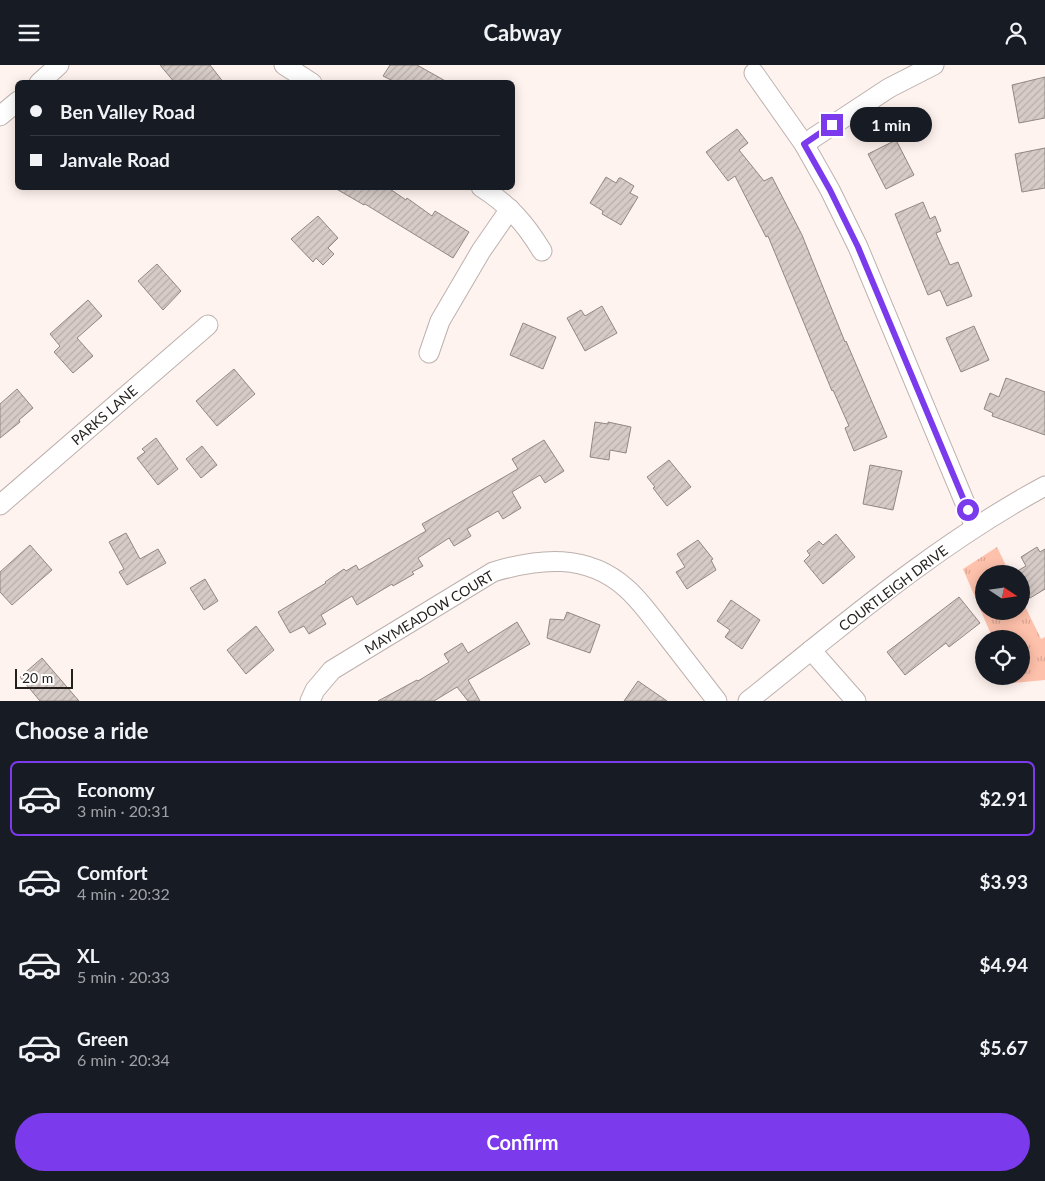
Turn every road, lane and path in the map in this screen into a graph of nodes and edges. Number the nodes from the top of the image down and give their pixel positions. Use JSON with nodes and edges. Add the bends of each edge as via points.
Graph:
{"nodes":[{"id":1,"x":59,"y":65,"type":"edge"},
{"id":2,"x":284,"y":65,"type":"edge"},
{"id":3,"x":934,"y":65,"type":"edge"},
{"id":4,"x":754,"y":73,"type":"dead end"},
{"id":5,"x":42,"y":80,"type":"edge"},
{"id":6,"x":307,"y":80,"type":"edge"},
{"id":7,"x":15,"y":104,"type":"edge"},
{"id":8,"x":0,"y":116,"type":"edge"},
{"id":9,"x":804,"y":144,"type":"junction"},
{"id":10,"x":485,"y":190,"type":"edge"},
{"id":11,"x":510,"y":209,"type":"junction"},
{"id":12,"x":542,"y":251,"type":"dead end"},
{"id":13,"x":208,"y":325,"type":"dead end"},
{"id":14,"x":429,"y":353,"type":"dead end"},
{"id":15,"x":1045,"y":486,"type":"edge"},
{"id":16,"x":0,"y":505,"type":"edge"},
{"id":17,"x":975,"y":527,"type":"junction"},
{"id":18,"x":811,"y":650,"type":"junction"},
{"id":19,"x":310,"y":701,"type":"edge"},
{"id":20,"x":717,"y":701,"type":"edge"},
{"id":21,"x":748,"y":701,"type":"edge"},
{"id":22,"x":856,"y":701,"type":"edge"}],
"edges":[{"from":1,"to":5,"type":"street"},
{"from":2,"to":6,"type":"street"},
{"from":3,"to":9,"type":"street","via":[[889,88]]},
{"from":4,"to":9,"type":"street"},
{"from":7,"to":8,"type":"street"},
{"from":9,"to":17,"type":"street","via":[[858,247]]},
{"from":10,"to":11,"type":"street"},
{"from":11,"to":12,"type":"street"},
{"from":11,"to":14,"type":"street","via":[[444,314]]},
{"from":13,"to":16,"type":"street","name":"PARKS LANE"},
{"from":15,"to":17,"type":"street","name":"COURTLEIGH DRIVE"},
{"from":17,"to":18,"type":"street","name":"COURTLEIGH DRIVE"},
{"from":18,"to":21,"type":"street","name":"COURTLEIGH DRIVE"},
{"from":18,"to":22,"type":"street"},
{"from":19,"to":20,"type":"street","name":"MAYMEADOW COURT","via":[[332,670],[493,572],[518,564],[551,560],[583,565],[606,574],[626,588]]}]}
